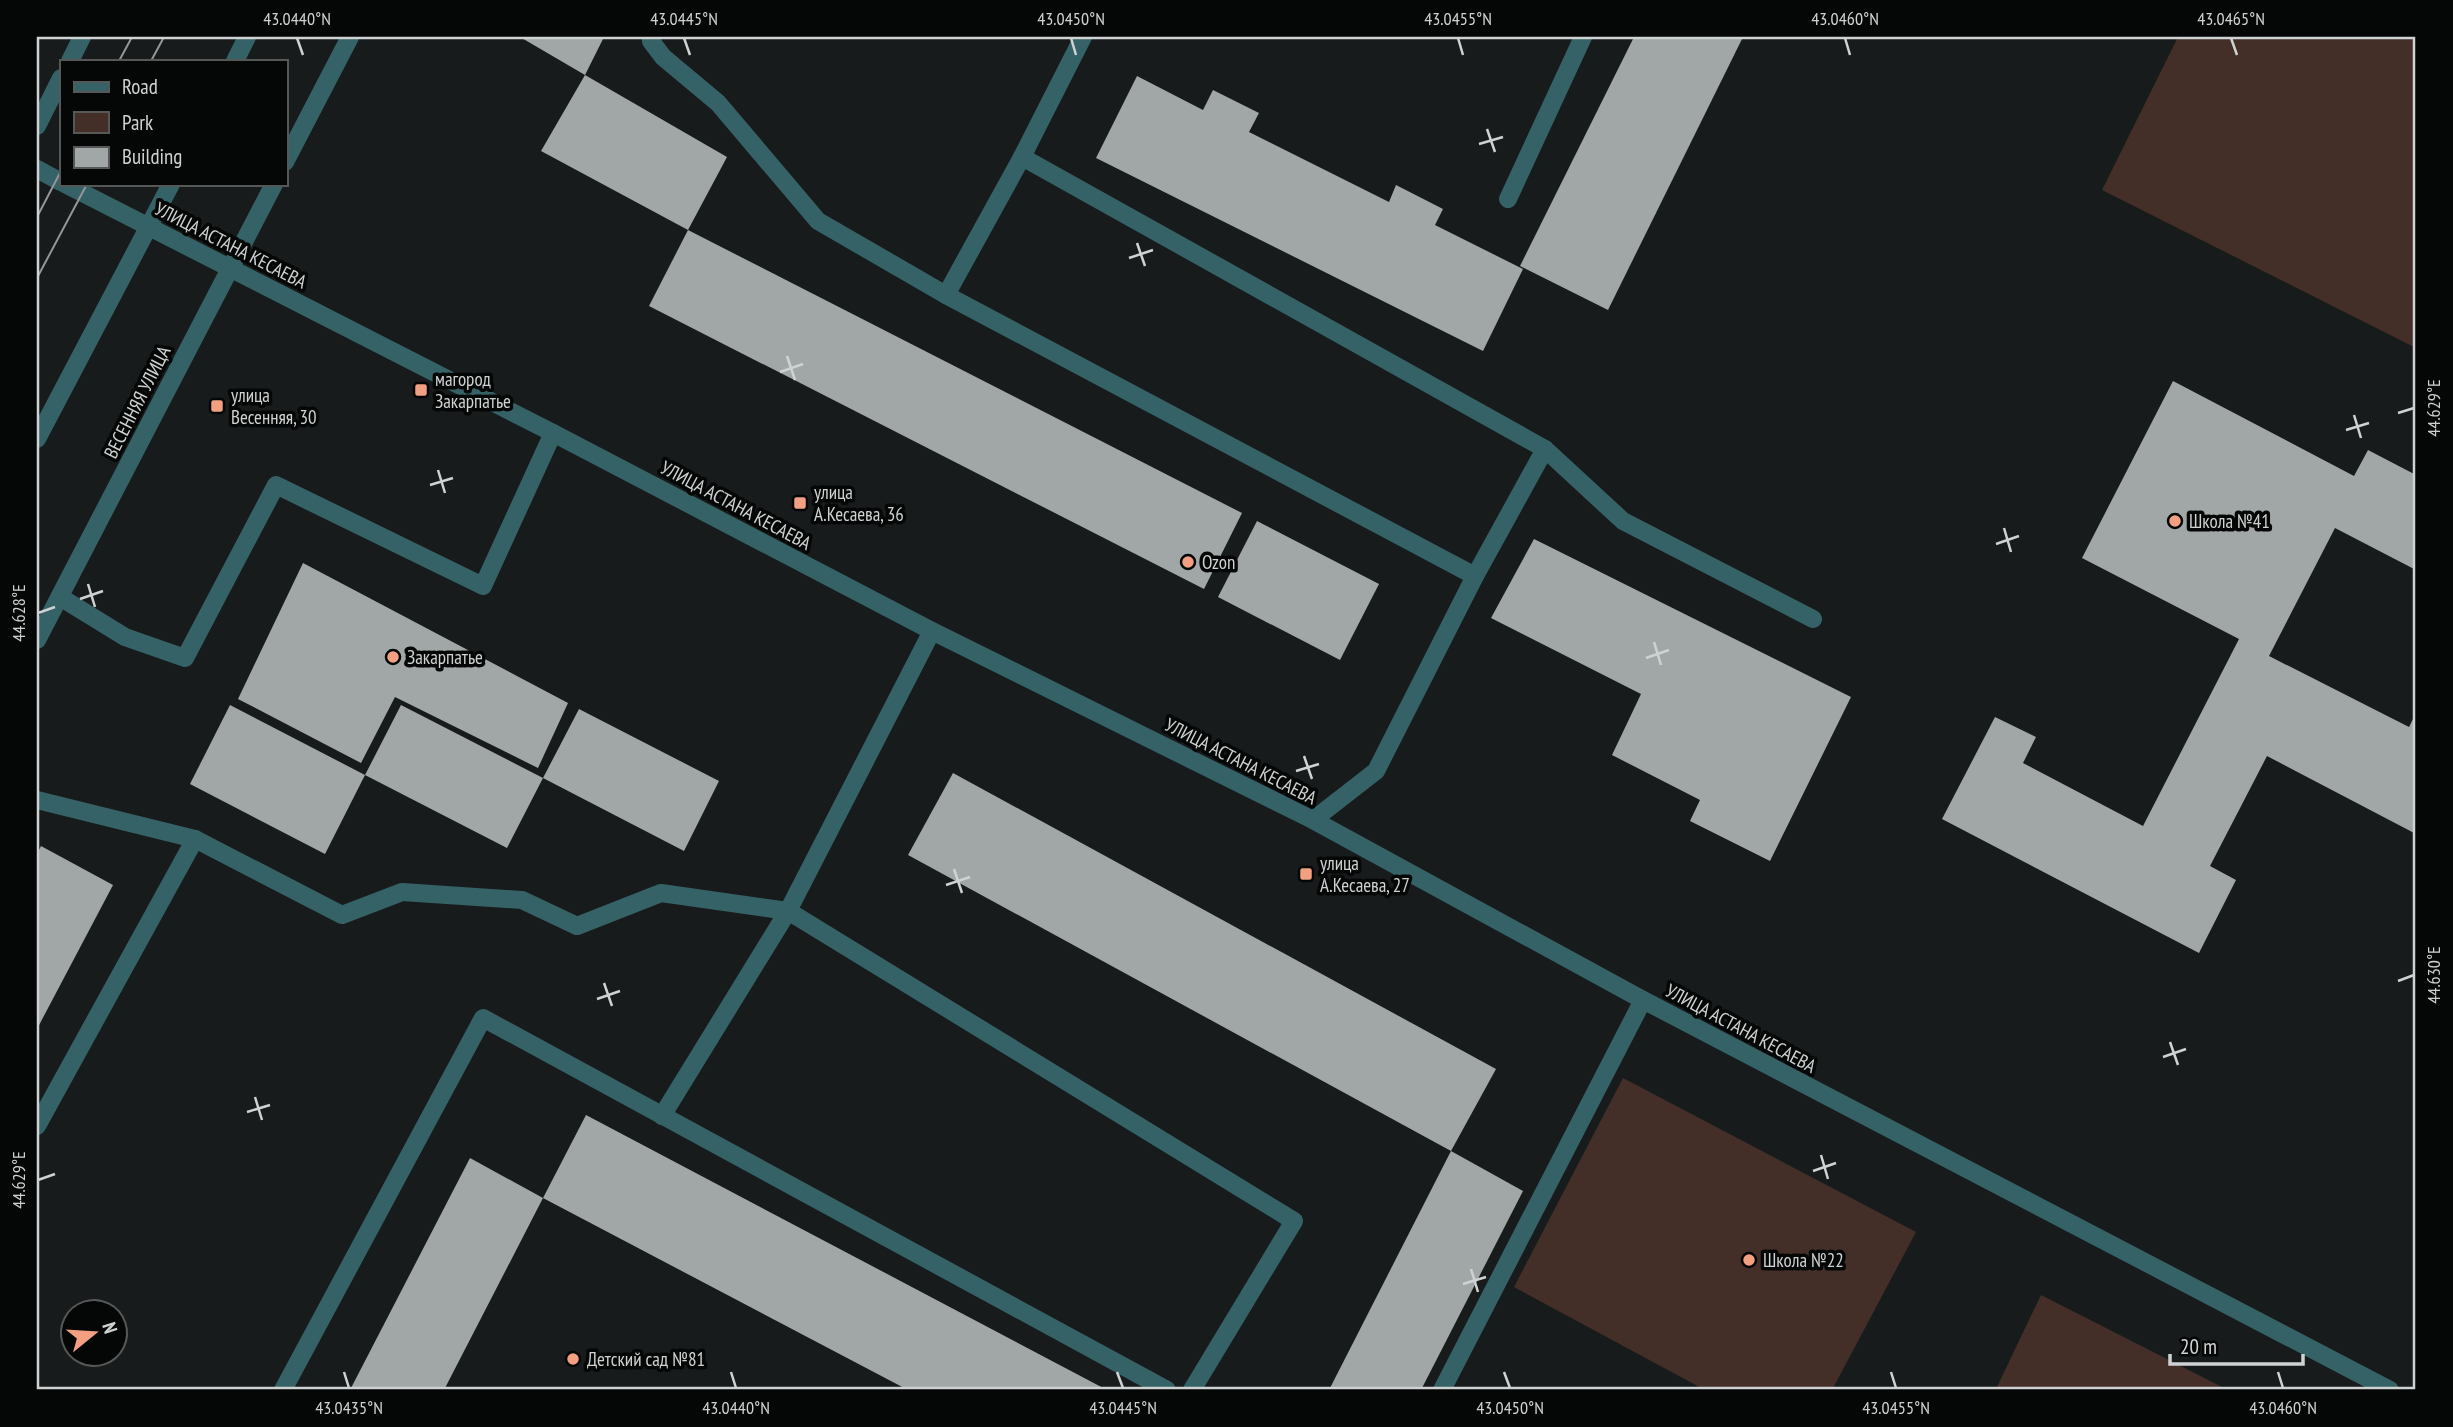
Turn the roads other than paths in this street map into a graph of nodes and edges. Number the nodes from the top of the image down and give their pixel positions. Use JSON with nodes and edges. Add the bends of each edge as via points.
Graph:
{"nodes":[{"id":1,"x":82,"y":37,"type":"edge"},
{"id":2,"x":247,"y":37,"type":"edge"},
{"id":3,"x":350,"y":37,"type":"edge"},
{"id":4,"x":651,"y":37,"type":"edge"},
{"id":5,"x":1083,"y":37,"type":"edge"},
{"id":6,"x":1583,"y":37,"type":"edge"},
{"id":7,"x":70,"y":60,"type":"edge"},
{"id":8,"x":236,"y":60,"type":"edge"},
{"id":9,"x":60,"y":80,"type":"edge"},
{"id":10,"x":37,"y":126,"type":"edge"},
{"id":11,"x":1022,"y":157,"type":"junction"},
{"id":12,"x":287,"y":158,"type":"edge"},
{"id":13,"x":37,"y":169,"type":"edge"},
{"id":14,"x":60,"y":181,"type":"edge"},
{"id":15,"x":69,"y":186,"type":"edge"},
{"id":16,"x":170,"y":186,"type":"edge"},
{"id":17,"x":273,"y":186,"type":"edge"},
{"id":18,"x":1508,"y":199,"type":"dead end"},
{"id":19,"x":149,"y":226,"type":"junction"},
{"id":20,"x":230,"y":268,"type":"junction"},
{"id":21,"x":946,"y":295,"type":"junction"},
{"id":22,"x":553,"y":433,"type":"junction"},
{"id":23,"x":37,"y":439,"type":"edge"},
{"id":24,"x":1545,"y":449,"type":"junction"},
{"id":25,"x":1475,"y":576,"type":"junction"},
{"id":26,"x":60,"y":597,"type":"junction"},
{"id":27,"x":1813,"y":618,"type":"dead end"},
{"id":28,"x":932,"y":631,"type":"junction"},
{"id":29,"x":37,"y":640,"type":"edge"},
{"id":30,"x":37,"y":800,"type":"edge"},
{"id":31,"x":1313,"y":820,"type":"junction"},
{"id":32,"x":195,"y":839,"type":"junction"},
{"id":33,"x":788,"y":911,"type":"junction"},
{"id":34,"x":1643,"y":1000,"type":"junction"},
{"id":35,"x":662,"y":1116,"type":"junction"},
{"id":36,"x":37,"y":1126,"type":"edge"},
{"id":37,"x":283,"y":1390,"type":"edge"},
{"id":38,"x":1167,"y":1390,"type":"edge"},
{"id":39,"x":1192,"y":1390,"type":"edge"},
{"id":40,"x":1442,"y":1390,"type":"edge"},
{"id":41,"x":2390,"y":1390,"type":"edge"}],
"edges":[{"from":1,"to":7,"type":"street"},
{"from":2,"to":8,"type":"street"},
{"from":3,"to":12,"type":"street"},
{"from":4,"to":21,"type":"street","via":[[663,57],[718,103],[818,221]]},
{"from":5,"to":11,"type":"street"},
{"from":6,"to":18,"type":"street"},
{"from":9,"to":10,"type":"street"},
{"from":11,"to":21,"type":"street"},
{"from":11,"to":24,"type":"street"},
{"from":13,"to":14,"type":"street","name":"УЛИЦА АСТАНА КЕСАЕВА"},
{"from":15,"to":19,"type":"street","name":"УЛИЦА АСТАНА КЕСАЕВА"},
{"from":16,"to":19,"type":"street"},
{"from":17,"to":20,"type":"street","name":"ВЕСЕННЯЯ УЛИЦА"},
{"from":19,"to":20,"type":"street","name":"УЛИЦА АСТАНА КЕСАЕВА"},
{"from":19,"to":23,"type":"street"},
{"from":20,"to":22,"type":"street","name":"УЛИЦА АСТАНА КЕСАЕВА"},
{"from":20,"to":26,"type":"street","name":"ВЕСЕННЯЯ УЛИЦА"},
{"from":21,"to":25,"type":"street"},
{"from":22,"to":26,"type":"street","via":[[483,586],[276,485],[184,657],[125,636]]},
{"from":22,"to":28,"type":"street","name":"УЛИЦА АСТАНА КЕСАЕВА"},
{"from":24,"to":25,"type":"street"},
{"from":24,"to":27,"type":"street","via":[[1623,522]]},
{"from":25,"to":31,"type":"street","via":[[1376,771]]},
{"from":26,"to":29,"type":"street","name":"ВЕСЕННЯЯ УЛИЦА"},
{"from":28,"to":31,"type":"street","name":"УЛИЦА АСТАНА КЕСАЕВА"},
{"from":28,"to":33,"type":"street"},
{"from":30,"to":32,"type":"street"},
{"from":31,"to":34,"type":"street","name":"УЛИЦА АСТАНА КЕСАЕВА"},
{"from":32,"to":33,"type":"street","via":[[342,915],[402,892],[522,900],[578,926],[661,892]]},
{"from":32,"to":36,"type":"street"},
{"from":33,"to":35,"type":"street"},
{"from":33,"to":39,"type":"street","via":[[1294,1221]]},
{"from":34,"to":40,"type":"street"},
{"from":34,"to":41,"type":"street","name":"УЛИЦА АСТАНА КЕСАЕВА"},
{"from":35,"to":37,"type":"street","via":[[483,1018]]},
{"from":35,"to":38,"type":"street"}]}
